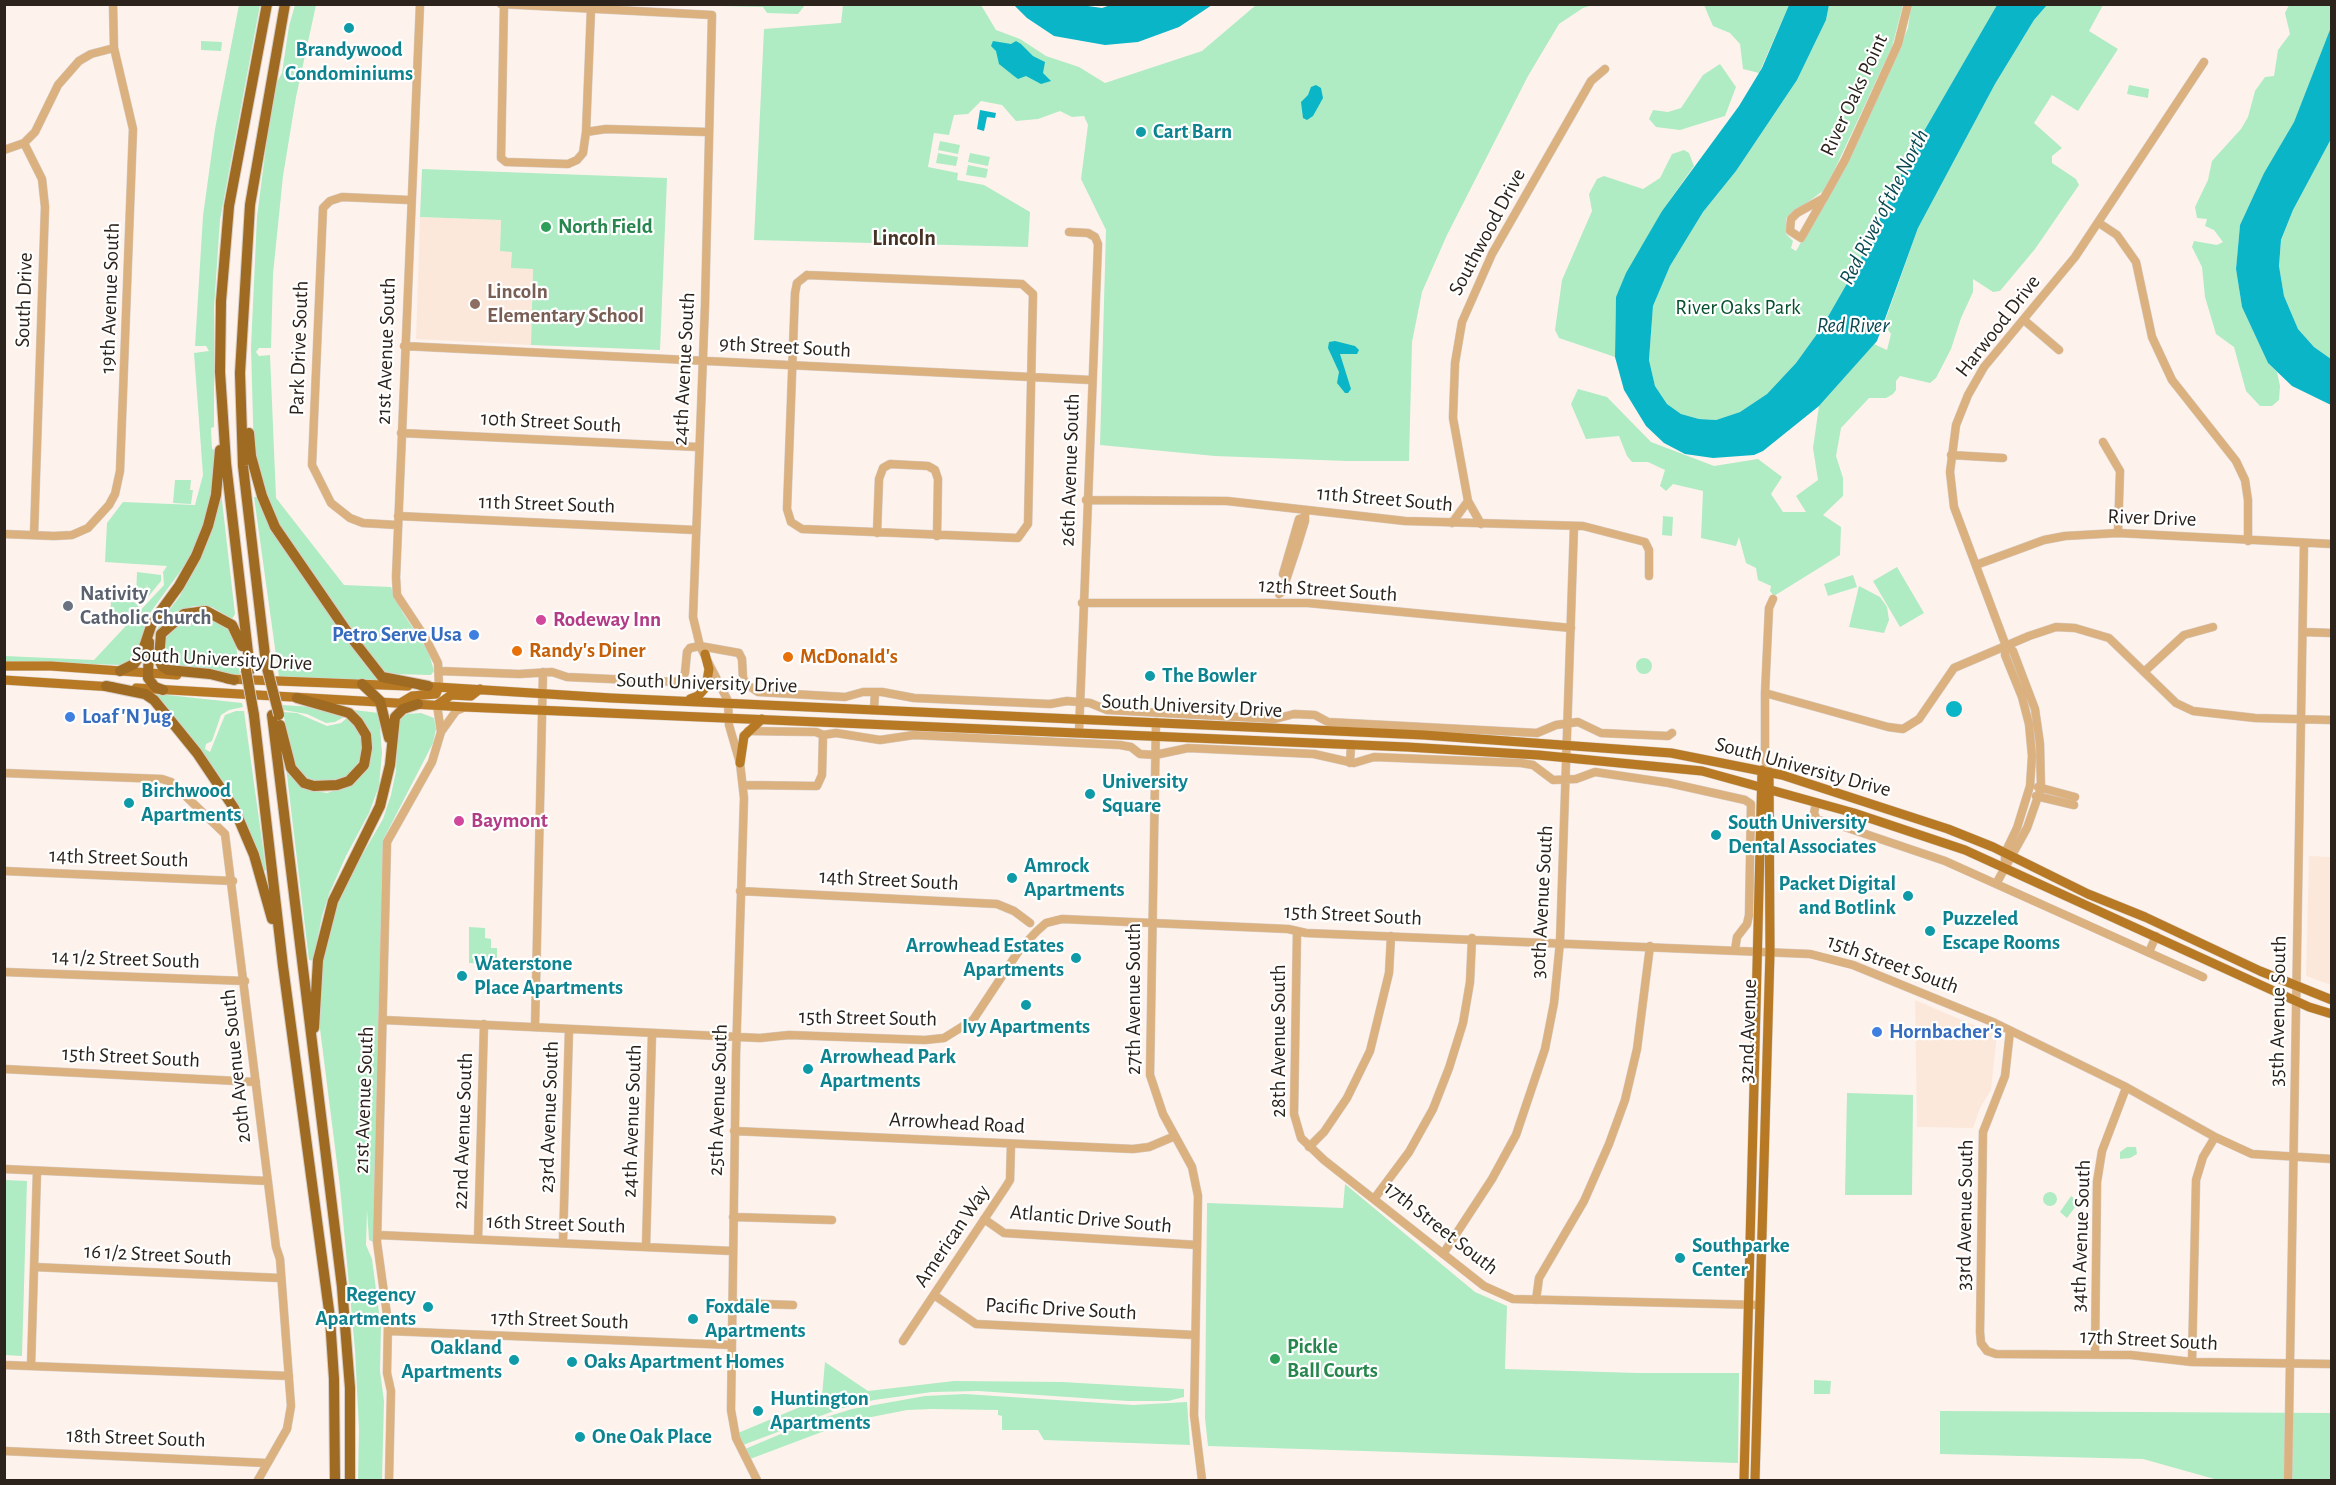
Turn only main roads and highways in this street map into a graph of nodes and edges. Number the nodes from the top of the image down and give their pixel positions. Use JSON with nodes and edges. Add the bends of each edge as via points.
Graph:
{"nodes":[{"id":1,"x":285,"y":6,"type":"edge"},
{"id":2,"x":267,"y":7,"type":"edge"},
{"id":3,"x":241,"y":347,"type":"junction"},
{"id":4,"x":223,"y":417,"type":"junction"},
{"id":5,"x":149,"y":633,"type":"junction"},
{"id":6,"x":703,"y":650,"type":"road end"},
{"id":7,"x":4,"y":666,"type":"edge"},
{"id":8,"x":248,"y":670,"type":"junction"},
{"id":9,"x":120,"y":671,"type":"junction"},
{"id":10,"x":148,"y":673,"type":"junction"},
{"id":11,"x":4,"y":680,"type":"edge"},
{"id":12,"x":234,"y":680,"type":"junction"},
{"id":13,"x":45,"y":681,"type":"junction"},
{"id":14,"x":362,"y":684,"type":"junction"},
{"id":15,"x":106,"y":686,"type":"junction"},
{"id":16,"x":433,"y":686,"type":"junction"},
{"id":17,"x":480,"y":689,"type":"junction"},
{"id":18,"x":163,"y":690,"type":"junction"},
{"id":19,"x":297,"y":698,"type":"junction"},
{"id":20,"x":686,"y":700,"type":"junction"},
{"id":21,"x":380,"y":701,"type":"junction"},
{"id":22,"x":402,"y":702,"type":"junction"},
{"id":23,"x":418,"y":704,"type":"junction"},
{"id":24,"x":437,"y":705,"type":"junction"},
{"id":25,"x":874,"y":709,"type":"junction"},
{"id":26,"x":930,"y":712,"type":"junction"},
{"id":27,"x":275,"y":715,"type":"junction"},
{"id":28,"x":762,"y":719,"type":"junction"},
{"id":29,"x":814,"y":721,"type":"junction"},
{"id":30,"x":880,"y":723,"type":"junction"},
{"id":31,"x":1304,"y":729,"type":"junction"},
{"id":32,"x":1407,"y":734,"type":"junction"},
{"id":33,"x":1254,"y":740,"type":"junction"},
{"id":34,"x":1351,"y":745,"type":"junction"},
{"id":35,"x":740,"y":763,"type":"road end"},
{"id":36,"x":390,"y":765,"type":"junction"},
{"id":37,"x":1766,"y":771,"type":"junction"},
{"id":38,"x":1765,"y":789,"type":"junction"},
{"id":39,"x":283,"y":966,"type":"junction"},
{"id":40,"x":2331,"y":1000,"type":"edge"},
{"id":41,"x":2331,"y":1014,"type":"edge"},
{"id":42,"x":312,"y":1049,"type":"junction"},
{"id":43,"x":335,"y":1480,"type":"edge"},
{"id":44,"x":350,"y":1480,"type":"edge"},
{"id":45,"x":1743,"y":1480,"type":"edge"},
{"id":46,"x":1755,"y":1480,"type":"edge"}],
"edges":[{"from":1,"to":3,"type":"highway","via":[[250,205]]},
{"from":2,"to":4,"type":"highway","via":[[229,206],[221,301]]},
{"from":3,"to":16,"type":"highway","via":[[251,456],[275,527],[382,677]]},
{"from":3,"to":27,"type":"highway","bridge":true,"via":[[243,465]]},
{"from":4,"to":5,"type":"highway","via":[[216,495],[208,526],[190,566]]},
{"from":4,"to":8,"type":"highway"},
{"from":5,"to":9,"type":"highway","via":[[134,664]]},
{"from":5,"to":10,"type":"highway"},
{"from":6,"to":20,"type":"main road","via":[[709,669],[706,687],[698,696]]},
{"from":7,"to":9,"type":"main road","name":"South University Drive"},
{"from":8,"to":12,"type":"highway","via":[[240,639],[232,625],[218,615],[206,611],[184,614],[161,634],[159,659],[168,670]]},
{"from":8,"to":39,"type":"highway","bridge":true},
{"from":9,"to":10,"type":"main road","name":"South University Drive"},
{"from":9,"to":13,"type":"main road","via":[[51,672]]},
{"from":10,"to":12,"type":"main road","name":"South University Drive"},
{"from":10,"to":18,"type":"highway","via":[[150,684]]},
{"from":11,"to":13,"type":"main road","name":"South University Drive"},
{"from":12,"to":14,"type":"main road","name":"South University Drive"},
{"from":13,"to":15,"type":"main road","name":"South University Drive"},
{"from":14,"to":16,"type":"main road","name":"South University Drive"},
{"from":14,"to":21,"type":"highway"},
{"from":15,"to":18,"type":"main road","name":"South University Drive"},
{"from":15,"to":39,"type":"highway","via":[[145,694],[154,700],[197,753],[234,808],[254,855]]},
{"from":16,"to":17,"type":"main road","name":"South University Drive"},
{"from":16,"to":22,"type":"main road","via":[[436,694],[412,696]]},
{"from":17,"to":20,"type":"main road","name":"South University Drive"},
{"from":17,"to":24,"type":"main road","via":[[471,696],[451,695]]},
{"from":18,"to":19,"type":"main road","name":"South University Drive"},
{"from":19,"to":21,"type":"main road","name":"South University Drive"},
{"from":19,"to":27,"type":"highway","via":[[350,713],[358,722],[366,735],[367,748],[364,765],[349,781],[338,785],[304,783],[286,756]]},
{"from":20,"to":25,"type":"main road","name":"South University Drive"},
{"from":21,"to":22,"type":"main road","name":"South University Drive"},
{"from":21,"to":36,"type":"highway","via":[[387,723]]},
{"from":22,"to":23,"type":"main road","name":"South University Drive"},
{"from":23,"to":24,"type":"main road","name":"South University Drive"},
{"from":23,"to":36,"type":"highway","via":[[403,709],[395,717]]},
{"from":24,"to":28,"type":"main road","name":"South University Drive"},
{"from":25,"to":26,"type":"main road","name":"South University Drive"},
{"from":25,"to":29,"type":"main road","via":[[862,717],[822,715]]},
{"from":26,"to":30,"type":"main road","via":[[920,716],[887,716]]},
{"from":26,"to":31,"type":"main road","name":"South University Drive"},
{"from":27,"to":42,"type":"highway"},
{"from":28,"to":29,"type":"main road","name":"South University Drive"},
{"from":28,"to":35,"type":"main road","via":[[744,736]]},
{"from":29,"to":30,"type":"main road","name":"South University Drive"},
{"from":30,"to":33,"type":"main road","name":"South University Drive"},
{"from":31,"to":32,"type":"main road","name":"South University Drive"},
{"from":31,"to":33,"type":"main road","via":[[1294,736],[1269,735]]},
{"from":32,"to":34,"type":"main road","via":[[1397,739],[1356,737]]},
{"from":32,"to":37,"type":"main road","name":"South University Drive","via":[[1671,753]]},
{"from":33,"to":34,"type":"main road","name":"South University Drive"},
{"from":34,"to":38,"type":"main road","name":"South University Drive","via":[[1567,757],[1702,771]]},
{"from":36,"to":42,"type":"highway","via":[[380,806],[341,881],[327,921],[318,960]]},
{"from":37,"to":38,"type":"main road","name":"32nd Avenue"},
{"from":37,"to":40,"type":"main road","name":"South University Drive","via":[[1901,812],[2009,855]]},
{"from":38,"to":41,"type":"main road","name":"South University Drive","via":[[1911,830]]},
{"from":38,"to":45,"type":"main road","name":"32nd Avenue"},
{"from":38,"to":46,"type":"main road","name":"32nd Avenue","via":[[1770,952]]},
{"from":39,"to":43,"type":"highway","via":[[330,1318]]},
{"from":42,"to":44,"type":"highway","via":[[342,1287],[350,1388]]}]}
